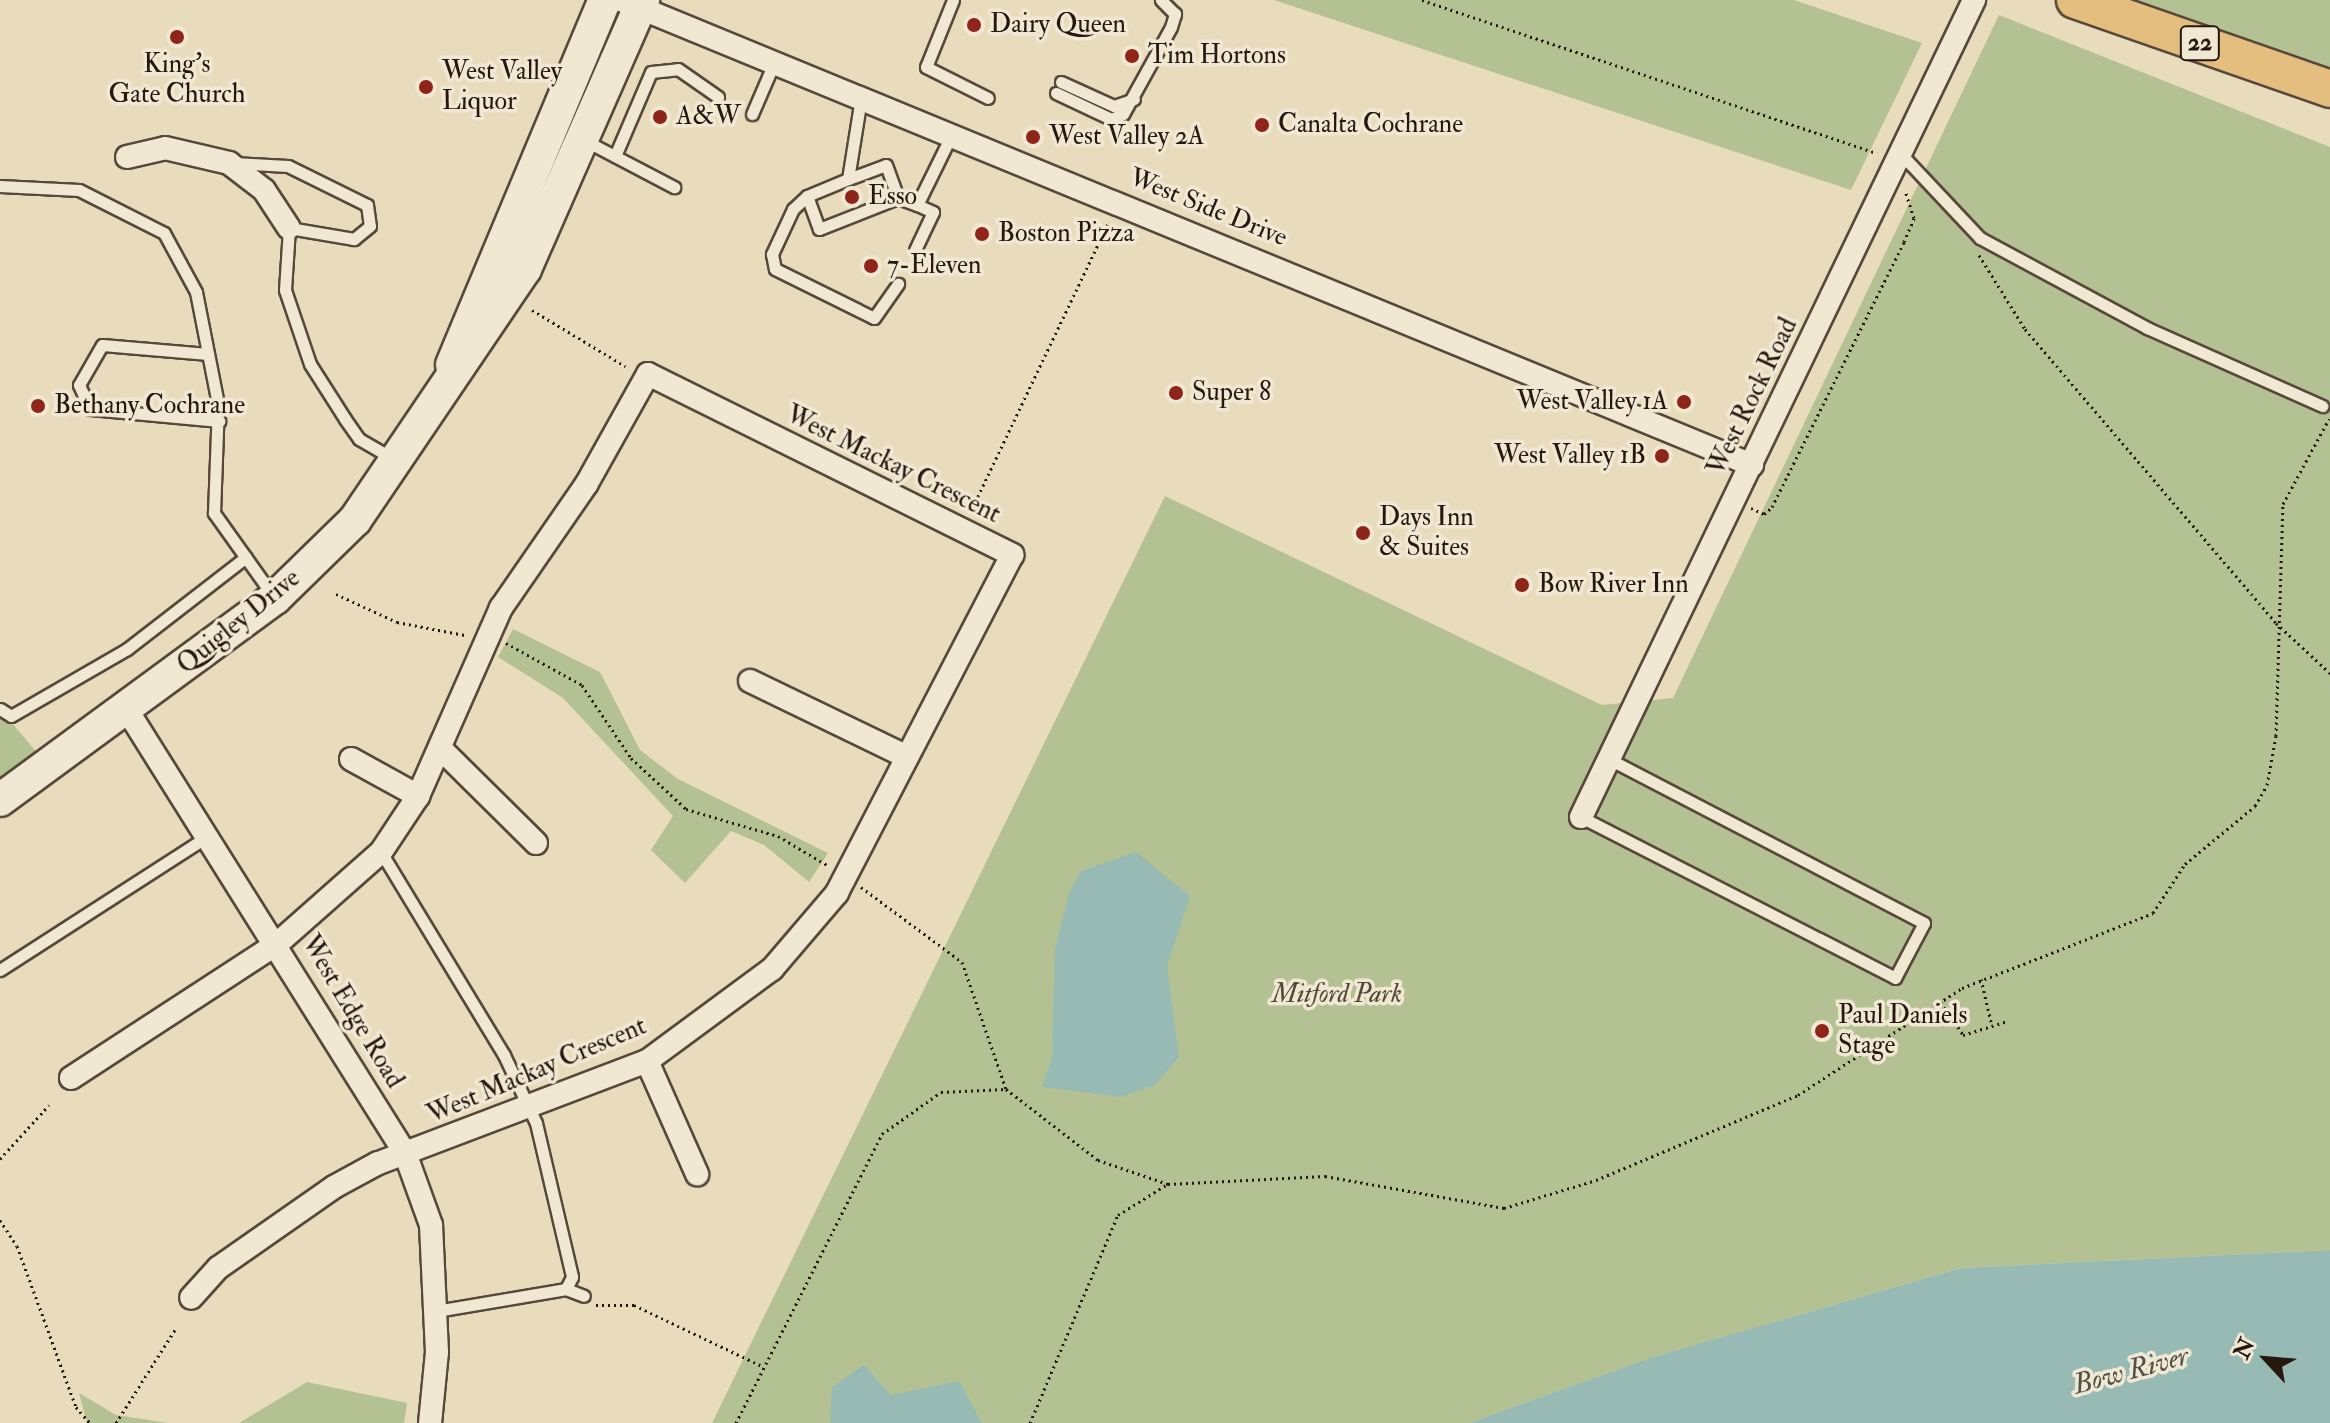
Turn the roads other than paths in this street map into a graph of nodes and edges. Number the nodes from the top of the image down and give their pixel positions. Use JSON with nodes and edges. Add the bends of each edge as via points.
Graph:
{"nodes":[{"id":1,"x":605,"y":0,"type":"edge"},
{"id":2,"x":953,"y":0,"type":"edge"},
{"id":3,"x":1161,"y":0,"type":"edge"},
{"id":4,"x":1974,"y":0,"type":"edge"},
{"id":5,"x":2075,"y":0,"type":"edge"},
{"id":6,"x":634,"y":3,"type":"edge"},
{"id":7,"x":774,"y":63,"type":"junction"},
{"id":8,"x":1059,"y":87,"type":"dead end"},
{"id":9,"x":2330,"y":89,"type":"edge"},
{"id":10,"x":718,"y":97,"type":"dead end"},
{"id":11,"x":861,"y":98,"type":"junction"},
{"id":12,"x":988,"y":98,"type":"dead end"},
{"id":13,"x":752,"y":114,"type":"dead end"},
{"id":14,"x":952,"y":134,"type":"junction"},
{"id":15,"x":584,"y":140,"type":"junction"},
{"id":16,"x":1890,"y":154,"type":"junction"},
{"id":17,"x":615,"y":156,"type":"junction"},
{"id":18,"x":127,"y":157,"type":"dead end"},
{"id":19,"x":229,"y":163,"type":"junction"},
{"id":20,"x":855,"y":180,"type":"junction"},
{"id":21,"x":0,"y":186,"type":"edge"},
{"id":22,"x":674,"y":187,"type":"dead end"},
{"id":23,"x":807,"y":196,"type":"junction"},
{"id":24,"x":898,"y":198,"type":"junction"},
{"id":25,"x":917,"y":205,"type":"junction"},
{"id":26,"x":289,"y":228,"type":"junction"},
{"id":27,"x":915,"y":250,"type":"dead end"},
{"id":28,"x":898,"y":284,"type":"dead end"},
{"id":29,"x":208,"y":354,"type":"junction"},
{"id":30,"x":439,"y":402,"type":"junction"},
{"id":31,"x":2322,"y":406,"type":"dead end"},
{"id":32,"x":219,"y":421,"type":"junction"},
{"id":33,"x":400,"y":462,"type":"junction"},
{"id":34,"x":1752,"y":465,"type":"junction"},
{"id":35,"x":246,"y":557,"type":"junction"},
{"id":36,"x":275,"y":598,"type":"junction"},
{"id":37,"x":750,"y":681,"type":"dead end"},
{"id":38,"x":0,"y":709,"type":"edge"},
{"id":39,"x":127,"y":710,"type":"junction"},
{"id":40,"x":440,"y":748,"type":"junction"},
{"id":41,"x":907,"y":757,"type":"junction"},
{"id":42,"x":351,"y":759,"type":"dead end"},
{"id":43,"x":1609,"y":759,"type":"junction"},
{"id":44,"x":418,"y":796,"type":"junction"},
{"id":45,"x":0,"y":800,"type":"edge"},
{"id":46,"x":1581,"y":817,"type":"joint"},
{"id":47,"x":205,"y":838,"type":"junction"},
{"id":48,"x":536,"y":843,"type":"dead end"},
{"id":49,"x":381,"y":852,"type":"junction"},
{"id":50,"x":278,"y":943,"type":"junction"},
{"id":51,"x":0,"y":970,"type":"edge"},
{"id":52,"x":647,"y":1061,"type":"junction"},
{"id":53,"x":71,"y":1078,"type":"dead end"},
{"id":54,"x":529,"y":1108,"type":"junction"},
{"id":55,"x":405,"y":1153,"type":"junction"},
{"id":56,"x":697,"y":1174,"type":"dead end"},
{"id":57,"x":566,"y":1289,"type":"junction"},
{"id":58,"x":191,"y":1298,"type":"dead end"},
{"id":59,"x":582,"y":1301,"type":"road end"},
{"id":60,"x":436,"y":1311,"type":"junction"},
{"id":61,"x":430,"y":1423,"type":"edge"}],
"edges":[{"from":1,"to":30,"type":"street","name":"Quigley Drive","via":[[471,311]]},
{"from":2,"to":12,"type":"lane","via":[[926,67]]},
{"from":3,"to":8,"type":"lane","via":[[1175,14],[1137,98],[1111,119]]},
{"from":4,"to":16,"type":"street","name":"West Rock Road"},
{"from":5,"to":9,"type":"main road","number":"22"},
{"from":6,"to":7,"type":"street","name":"West Side Drive"},
{"from":6,"to":15,"type":"street","name":"Quigley Drive"},
{"from":7,"to":11,"type":"street","name":"West Side Drive"},
{"from":7,"to":13,"type":"lane"},
{"from":10,"to":17,"type":"lane","via":[[678,69],[651,72]]},
{"from":11,"to":14,"type":"street","name":"West Side Drive"},
{"from":11,"to":20,"type":"lane"},
{"from":14,"to":25,"type":"lane"},
{"from":14,"to":34,"type":"street","name":"West Side Drive"},
{"from":15,"to":17,"type":"lane"},
{"from":15,"to":30,"type":"street","name":"Quigley Drive","via":[[525,269]]},
{"from":16,"to":31,"type":"lane","via":[[1980,238],[2147,328]]},
{"from":16,"to":34,"type":"street","name":"West Rock Road"},
{"from":17,"to":22,"type":"lane"},
{"from":18,"to":19,"type":"street","via":[[165,148]]},
{"from":19,"to":26,"type":"street","via":[[264,190]]},
{"from":19,"to":26,"type":"lane","via":[[288,166],[367,205],[370,226],[341,240]]},
{"from":20,"to":23,"type":"lane"},
{"from":20,"to":24,"type":"lane","via":[[886,165]]},
{"from":21,"to":29,"type":"lane","via":[[79,190],[164,233],[196,292]]},
{"from":23,"to":24,"type":"lane","via":[[819,229],[867,205]]},
{"from":23,"to":28,"type":"lane","via":[[793,209],[772,254],[775,269],[874,318]]},
{"from":24,"to":25,"type":"lane"},
{"from":25,"to":27,"type":"lane","via":[[933,212]]},
{"from":26,"to":33,"type":"lane","via":[[285,290],[310,364],[359,439]]},
{"from":29,"to":32,"type":"lane"},
{"from":29,"to":32,"type":"lane","via":[[102,345],[79,385],[90,409]]},
{"from":30,"to":33,"type":"street","name":"Quigley Drive"},
{"from":32,"to":35,"type":"lane","via":[[214,513]]},
{"from":33,"to":36,"type":"street","name":"Quigley Drive","via":[[355,520]]},
{"from":34,"to":43,"type":"street","name":"West Rock Road"},
{"from":35,"to":36,"type":"lane"},
{"from":35,"to":38,"type":"lane","via":[[127,649],[11,716]]},
{"from":36,"to":39,"type":"street","name":"Quigley Drive"},
{"from":37,"to":41,"type":"street"},
{"from":39,"to":45,"type":"street","name":"Quigley Drive"},
{"from":39,"to":47,"type":"street","name":"West Edge Road"},
{"from":40,"to":41,"type":"street","name":"West Mackay Crescent","via":[[501,608],[586,485],[648,374],[1012,555]]},
{"from":40,"to":44,"type":"street","name":"West Mackay Crescent"},
{"from":40,"to":48,"type":"street"},
{"from":41,"to":52,"type":"street","name":"West Mackay Crescent","via":[[837,893],[812,924],[750,987]]},
{"from":42,"to":44,"type":"street"},
{"from":43,"to":46,"type":"street","name":"West Rock Road"},
{"from":43,"to":46,"type":"lane","via":[[1924,923],[1895,978]]},
{"from":44,"to":49,"type":"street","name":"West Mackay Crescent"},
{"from":47,"to":50,"type":"street","name":"West Edge Road"},
{"from":47,"to":51,"type":"lane"},
{"from":49,"to":50,"type":"street","name":"West Mackay Crescent"},
{"from":49,"to":54,"type":"lane"},
{"from":50,"to":53,"type":"street","name":"West Mackay Crescent"},
{"from":50,"to":55,"type":"street","name":"West Edge Road"},
{"from":52,"to":54,"type":"street","name":"West Mackay Crescent"},
{"from":52,"to":56,"type":"street"},
{"from":54,"to":55,"type":"street","name":"West Mackay Crescent"},
{"from":54,"to":57,"type":"lane","via":[[572,1277]]},
{"from":55,"to":58,"type":"street","name":"West Mackay Crescent","via":[[334,1187],[218,1268]]},
{"from":55,"to":60,"type":"street","name":"West Edge Road","via":[[431,1225]]},
{"from":57,"to":59,"type":"lane"},
{"from":57,"to":60,"type":"lane"},
{"from":60,"to":61,"type":"street","name":"West Edge Road"}]}
